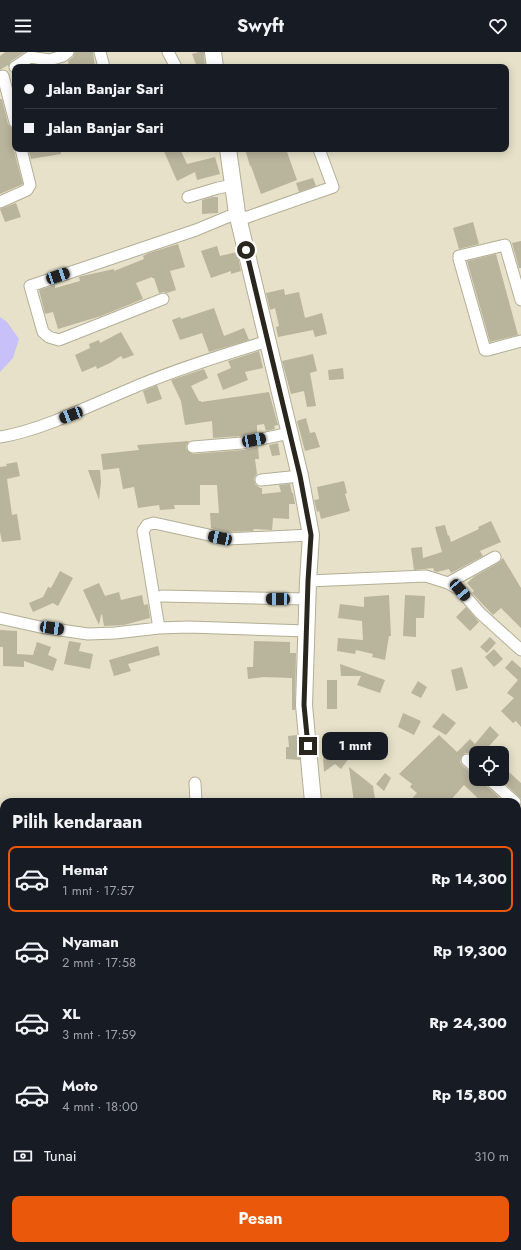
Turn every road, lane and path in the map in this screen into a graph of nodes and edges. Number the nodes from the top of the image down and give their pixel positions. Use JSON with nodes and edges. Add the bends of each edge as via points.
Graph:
{"nodes":[{"id":1,"x":68,"y":52,"type":"edge"},
{"id":2,"x":100,"y":52,"type":"edge"},
{"id":3,"x":168,"y":52,"type":"edge"},
{"id":4,"x":213,"y":52,"type":"edge"},
{"id":5,"x":20,"y":64,"type":"edge"},
{"id":6,"x":50,"y":64,"type":"edge"},
{"id":7,"x":103,"y":64,"type":"edge"},
{"id":8,"x":174,"y":64,"type":"edge"},
{"id":9,"x":215,"y":64,"type":"edge"},
{"id":10,"x":12,"y":70,"type":"edge"},
{"id":11,"x":2,"y":78,"type":"edge"},
{"id":12,"x":12,"y":112,"type":"edge"},
{"id":13,"x":22,"y":152,"type":"edge"},
{"id":14,"x":228,"y":152,"type":"edge"},
{"id":15,"x":320,"y":152,"type":"edge"},
{"id":16,"x":233,"y":185,"type":"junction"},
{"id":17,"x":188,"y":197,"type":"dead end"},
{"id":18,"x":0,"y":202,"type":"edge"},
{"id":19,"x":238,"y":217,"type":"junction"},
{"id":20,"x":163,"y":299,"type":"dead end"},
{"id":21,"x":521,"y":300,"type":"edge"},
{"id":22,"x":268,"y":341,"type":"junction"},
{"id":23,"x":521,"y":341,"type":"edge"},
{"id":24,"x":290,"y":433,"type":"junction"},
{"id":25,"x":0,"y":437,"type":"edge"},
{"id":26,"x":193,"y":447,"type":"dead end"},
{"id":27,"x":300,"y":476,"type":"junction"},
{"id":28,"x":261,"y":480,"type":"dead end"},
{"id":29,"x":311,"y":535,"type":"junction"},
{"id":30,"x":495,"y":557,"type":"dead end"},
{"id":31,"x":308,"y":581,"type":"junction"},
{"id":32,"x":448,"y":583,"type":"junction"},
{"id":33,"x":162,"y":596,"type":"dead end"},
{"id":34,"x":308,"y":599,"type":"junction"},
{"id":35,"x":0,"y":618,"type":"edge"},
{"id":36,"x":159,"y":628,"type":"junction"},
{"id":37,"x":307,"y":631,"type":"junction"},
{"id":38,"x":521,"y":650,"type":"edge"},
{"id":39,"x":194,"y":783,"type":"dead end"},
{"id":40,"x":497,"y":786,"type":"edge"},
{"id":41,"x":196,"y":798,"type":"edge"},
{"id":42,"x":313,"y":798,"type":"edge"},
{"id":43,"x":510,"y":798,"type":"edge"}],
"edges":[{"from":1,"to":6,"type":"street"},
{"from":2,"to":7,"type":"street"},
{"from":3,"to":8,"type":"street"},
{"from":4,"to":9,"type":"street"},
{"from":5,"to":6,"type":"street","via":[[30,57]]},
{"from":10,"to":11,"type":"street"},
{"from":11,"to":12,"type":"street"},
{"from":13,"to":18,"type":"street","via":[[29,188]]},
{"from":14,"to":16,"type":"street"},
{"from":15,"to":19,"type":"street","via":[[332,186]]},
{"from":16,"to":17,"type":"street"},
{"from":16,"to":19,"type":"street"},
{"from":19,"to":20,"type":"street","via":[[30,286],[44,332],[49,337],[59,340]]},
{"from":19,"to":22,"type":"street"},
{"from":21,"to":23,"type":"street","via":[[505,245],[459,256],[485,350]]},
{"from":22,"to":24,"type":"street"},
{"from":22,"to":25,"type":"street","via":[[198,362],[71,415],[28,431]]},
{"from":24,"to":26,"type":"street","via":[[242,443]]},
{"from":24,"to":27,"type":"street"},
{"from":27,"to":28,"type":"street"},
{"from":27,"to":29,"type":"street"},
{"from":29,"to":31,"type":"street"},
{"from":29,"to":36,"type":"street","via":[[227,539],[154,523],[147,525],[143,531]]},
{"from":30,"to":32,"type":"street"},
{"from":31,"to":32,"type":"street","via":[[426,576]]},
{"from":31,"to":34,"type":"street"},
{"from":32,"to":38,"type":"street","via":[[460,590],[480,614]]},
{"from":33,"to":34,"type":"street"},
{"from":34,"to":37,"type":"street"},
{"from":35,"to":36,"type":"street","via":[[88,634]]},
{"from":36,"to":37,"type":"street"},
{"from":37,"to":42,"type":"street","via":[[304,705]]},
{"from":39,"to":41,"type":"street"},
{"from":40,"to":43,"type":"street"}]}
